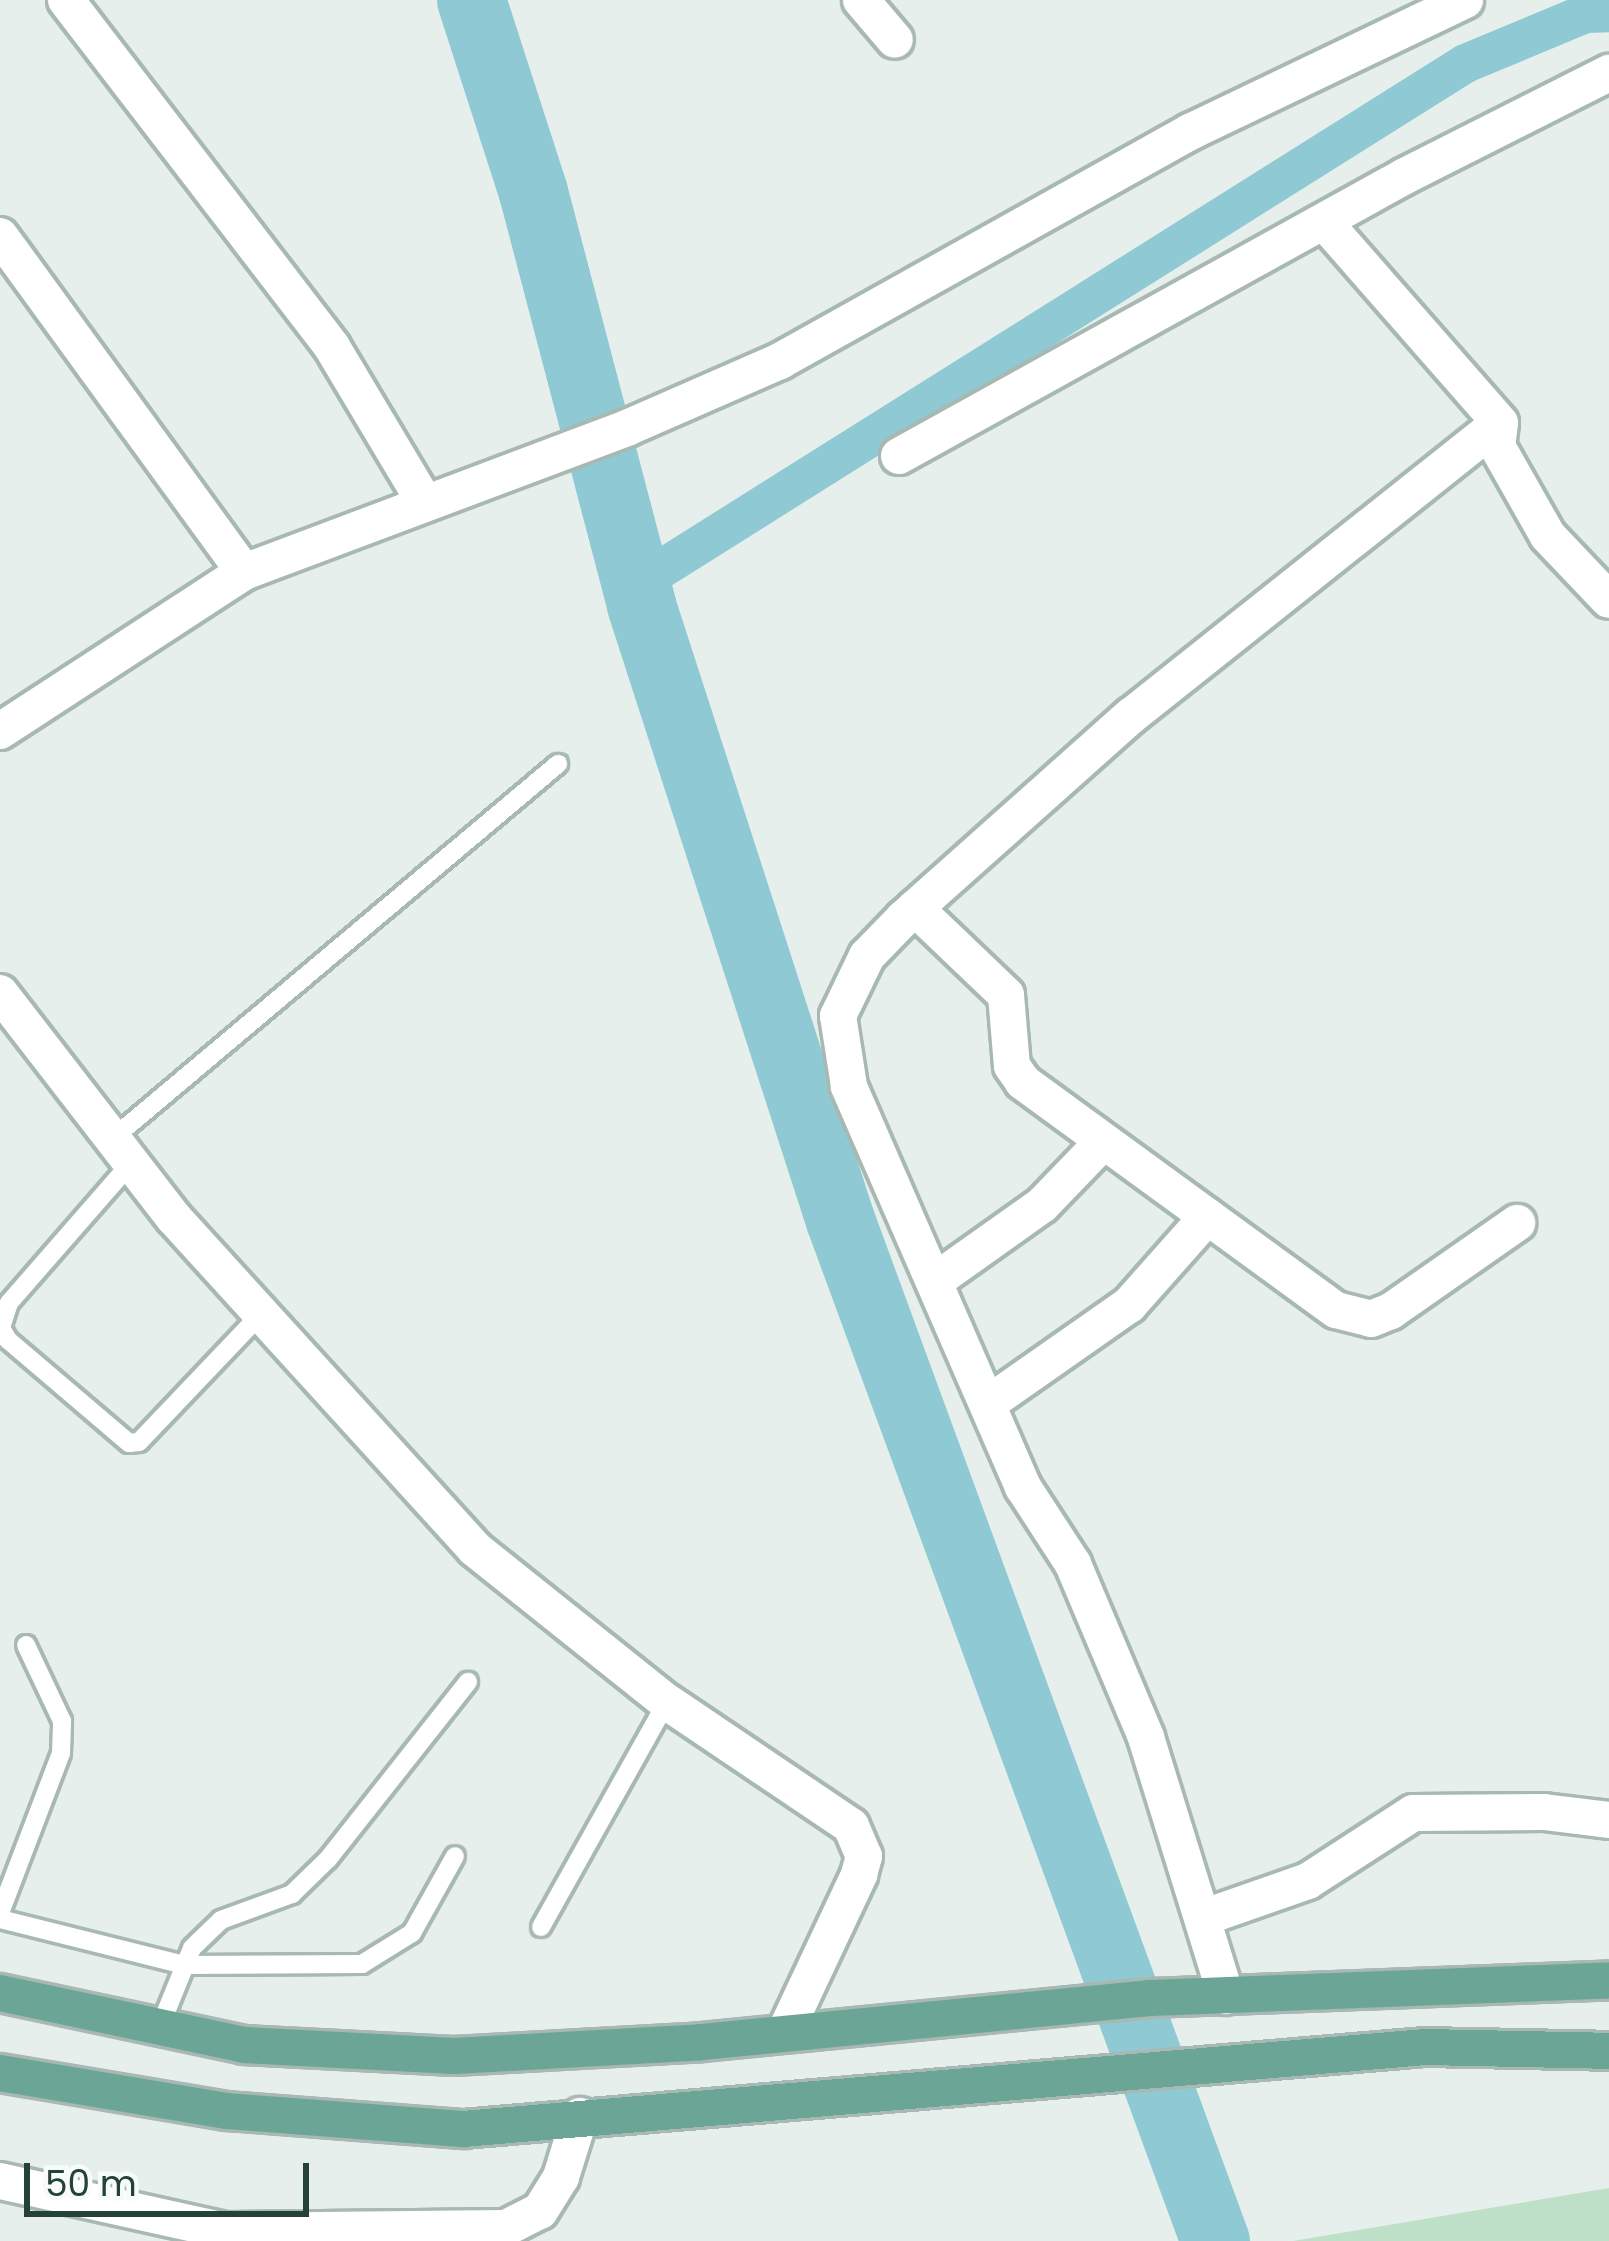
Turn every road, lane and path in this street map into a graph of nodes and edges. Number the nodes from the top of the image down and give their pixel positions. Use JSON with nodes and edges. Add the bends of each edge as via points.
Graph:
{"nodes":[{"id":1,"x":66,"y":0,"type":"edge"},
{"id":2,"x":861,"y":0,"type":"edge"},
{"id":3,"x":1465,"y":0,"type":"edge"},
{"id":4,"x":895,"y":40,"type":"dead end"},
{"id":5,"x":1609,"y":73,"type":"edge"},
{"id":6,"x":1326,"y":224,"type":"junction"},
{"id":7,"x":0,"y":236,"type":"edge"},
{"id":8,"x":1501,"y":423,"type":"junction"},
{"id":9,"x":899,"y":457,"type":"dead end"},
{"id":10,"x":425,"y":502,"type":"junction"},
{"id":11,"x":244,"y":572,"type":"junction"},
{"id":12,"x":1609,"y":600,"type":"edge"},
{"id":13,"x":0,"y":731,"type":"edge"},
{"id":14,"x":559,"y":764,"type":"dead end"},
{"id":15,"x":915,"y":908,"type":"junction"},
{"id":16,"x":0,"y":993,"type":"edge"},
{"id":17,"x":1100,"y":1144,"type":"junction"},
{"id":18,"x":121,"y":1151,"type":"junction"},
{"id":19,"x":1207,"y":1217,"type":"junction"},
{"id":20,"x":1517,"y":1222,"type":"dead end"},
{"id":21,"x":935,"y":1281,"type":"junction"},
{"id":22,"x":260,"y":1316,"type":"junction"},
{"id":23,"x":988,"y":1403,"type":"junction"},
{"id":24,"x":26,"y":1645,"type":"dead end"},
{"id":25,"x":467,"y":1682,"type":"dead end"},
{"id":26,"x":667,"y":1702,"type":"junction"},
{"id":27,"x":1609,"y":1820,"type":"edge"},
{"id":28,"x":455,"y":1856,"type":"dead end"},
{"id":29,"x":0,"y":1916,"type":"edge"},
{"id":30,"x":1208,"y":1916,"type":"junction"},
{"id":31,"x":541,"y":1927,"type":"dead end"},
{"id":32,"x":184,"y":1965,"type":"junction"},
{"id":33,"x":1609,"y":1980,"type":"edge"},
{"id":34,"x":0,"y":1994,"type":"edge"},
{"id":35,"x":1226,"y":1996,"type":"junction"},
{"id":36,"x":159,"y":2029,"type":"junction"},
{"id":37,"x":785,"y":2032,"type":"junction"},
{"id":38,"x":1609,"y":2051,"type":"edge"},
{"id":39,"x":0,"y":2073,"type":"edge"},
{"id":40,"x":580,"y":2116,"type":"junction"},
{"id":41,"x":0,"y":2181,"type":"edge"},
{"id":42,"x":223,"y":2236,"type":"edge"}],
"edges":[{"from":1,"to":10,"type":"street","via":[[332,347]]},
{"from":2,"to":4,"type":"street"},
{"from":3,"to":10,"type":"street","via":[[1190,132],[780,361]]},
{"from":5,"to":6,"type":"street"},
{"from":6,"to":8,"type":"street"},
{"from":6,"to":9,"type":"street"},
{"from":7,"to":11,"type":"street"},
{"from":8,"to":12,"type":"street","via":[[1497,446],[1548,536]]},
{"from":8,"to":15,"type":"street","via":[[1131,716]]},
{"from":10,"to":11,"type":"street"},
{"from":11,"to":13,"type":"street"},
{"from":14,"to":18,"type":"lane"},
{"from":15,"to":17,"type":"street","via":[[1006,995],[1012,1066],[1023,1082]]},
{"from":15,"to":21,"type":"street","via":[[867,956],[850,987],[837,1047]]},
{"from":16,"to":18,"type":"street"},
{"from":17,"to":19,"type":"street"},
{"from":17,"to":21,"type":"street","via":[[1042,1205]]},
{"from":18,"to":22,"type":"street"},
{"from":18,"to":22,"type":"lane","via":[[9,1304],[1,1328],[8,1340],[129,1443],[140,1442]]},
{"from":19,"to":20,"type":"street","via":[[1336,1310],[1371,1319]]},
{"from":19,"to":23,"type":"street","via":[[1129,1305]]},
{"from":21,"to":23,"type":"street"},
{"from":22,"to":26,"type":"street","via":[[475,1549]]},
{"from":23,"to":30,"type":"street","via":[[1023,1487],[1092,1602]]},
{"from":24,"to":29,"type":"lane","via":[[62,1721],[62,1753]]},
{"from":25,"to":32,"type":"lane","via":[[328,1859],[292,1894],[221,1920]]},
{"from":26,"to":31,"type":"lane"},
{"from":26,"to":37,"type":"street","via":[[832,1811],[860,1839],[859,1875]]},
{"from":27,"to":30,"type":"street","via":[[1413,1814],[1308,1881]]},
{"from":28,"to":32,"type":"lane","via":[[412,1934],[362,1964]]},
{"from":29,"to":32,"type":"lane"},
{"from":30,"to":35,"type":"street"},
{"from":32,"to":36,"type":"lane"},
{"from":33,"to":35,"type":"main road"},
{"from":34,"to":36,"type":"main road"},
{"from":35,"to":37,"type":"main road"},
{"from":36,"to":37,"type":"main road","via":[[244,2045],[454,2056]]},
{"from":38,"to":40,"type":"main road","via":[[1425,2047]]},
{"from":39,"to":40,"type":"main road","via":[[274,2115],[464,2129]]},
{"from":40,"to":42,"type":"street","via":[[561,2177],[540,2211],[506,2228]]},
{"from":41,"to":42,"type":"street"}]}
